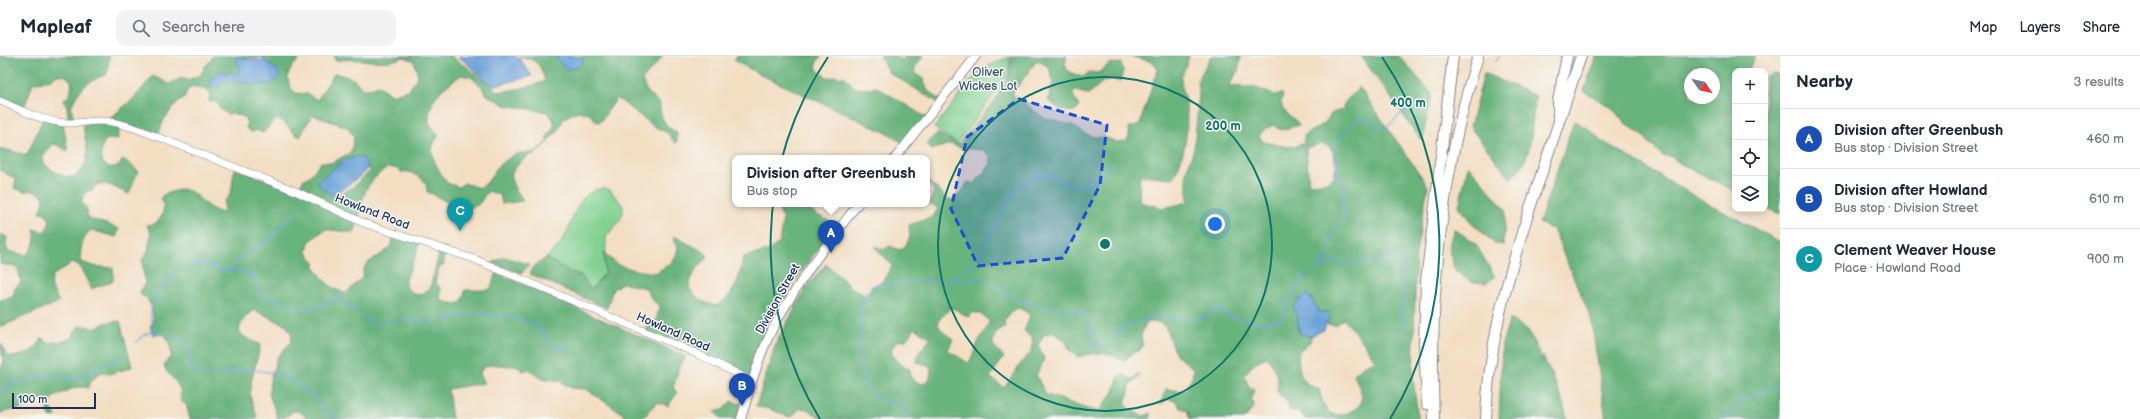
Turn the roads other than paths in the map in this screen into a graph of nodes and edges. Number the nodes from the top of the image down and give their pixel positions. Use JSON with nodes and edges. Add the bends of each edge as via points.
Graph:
{"nodes":[{"id":1,"x":976,"y":56,"type":"edge"},
{"id":2,"x":1453,"y":56,"type":"edge"},
{"id":3,"x":1478,"y":56,"type":"edge"},
{"id":4,"x":1567,"y":56,"type":"edge"},
{"id":5,"x":1581,"y":56,"type":"edge"},
{"id":6,"x":0,"y":100,"type":"edge"},
{"id":7,"x":1558,"y":122,"type":"junction"},
{"id":8,"x":897,"y":155,"type":"edge"},
{"id":9,"x":856,"y":207,"type":"edge"},
{"id":10,"x":752,"y":381,"type":"junction"},
{"id":11,"x":741,"y":419,"type":"edge"},
{"id":12,"x":1428,"y":419,"type":"edge"},
{"id":13,"x":1434,"y":419,"type":"edge"},
{"id":14,"x":1486,"y":419,"type":"edge"}],
"edges":[{"from":1,"to":8,"type":"main road"},
{"from":2,"to":12,"type":"highway","via":[[1426,281],[1425,352]]},
{"from":3,"to":13,"type":"highway","via":[[1457,135],[1442,221],[1434,307]]},
{"from":4,"to":7,"type":"highway","via":[[1558,101]]},
{"from":5,"to":7,"type":"highway"},
{"from":6,"to":10,"type":"street","name":"Howland Road","via":[[31,115],[52,121],[103,121],[140,130],[293,190],[366,224],[430,243],[481,262],[693,352]]},
{"from":7,"to":14,"type":"highway","via":[[1502,300],[1491,358]]},
{"from":9,"to":10,"type":"main road","name":"Division Street","via":[[792,293],[771,331]]},
{"from":10,"to":11,"type":"main road","name":"Division Street"}]}
